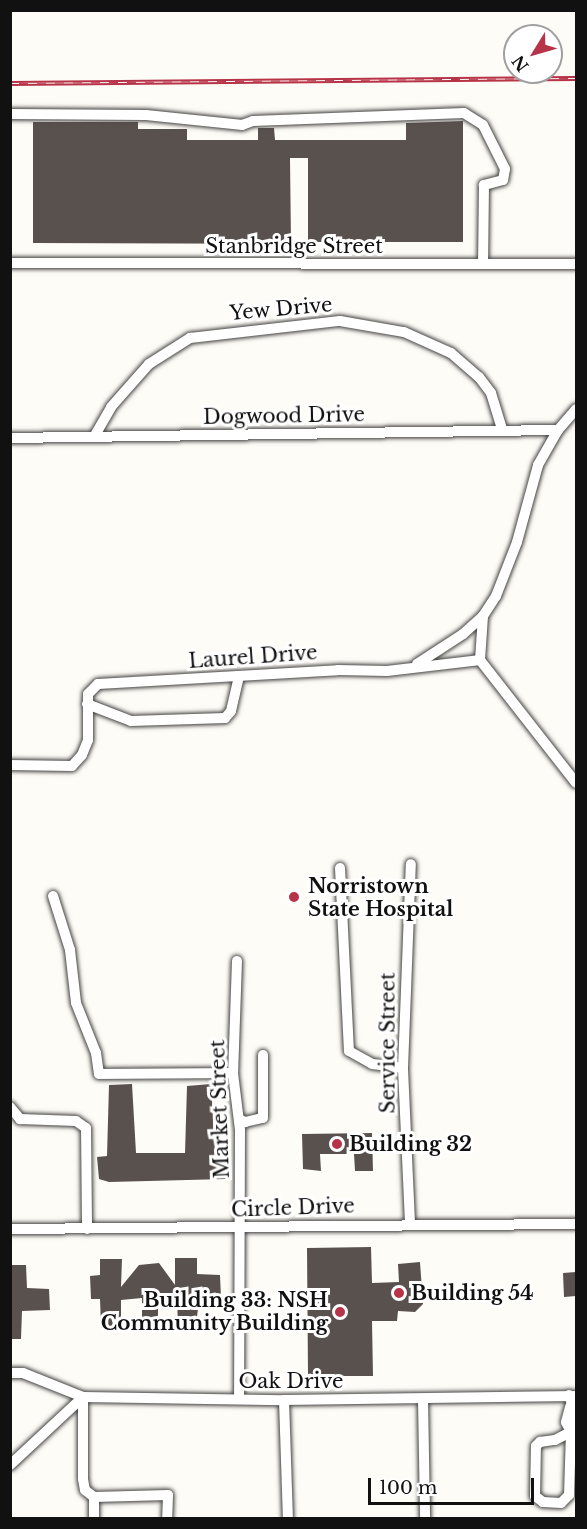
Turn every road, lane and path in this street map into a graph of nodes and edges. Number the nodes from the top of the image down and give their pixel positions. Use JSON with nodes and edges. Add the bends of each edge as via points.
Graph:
{"nodes":[{"id":1,"x":10,"y":114,"type":"edge"},
{"id":2,"x":10,"y":263,"type":"edge"},
{"id":3,"x":483,"y":264,"type":"junction"},
{"id":4,"x":576,"y":264,"type":"edge"},
{"id":5,"x":576,"y":409,"type":"edge"},
{"id":6,"x":502,"y":430,"type":"junction"},
{"id":7,"x":558,"y":430,"type":"junction"},
{"id":8,"x":94,"y":437,"type":"junction"},
{"id":9,"x":10,"y":438,"type":"edge"},
{"id":10,"x":483,"y":616,"type":"junction"},
{"id":11,"x":480,"y":660,"type":"junction"},
{"id":12,"x":411,"y":668,"type":"junction"},
{"id":13,"x":239,"y":676,"type":"junction"},
{"id":14,"x":87,"y":704,"type":"junction"},
{"id":15,"x":10,"y":765,"type":"edge"},
{"id":16,"x":576,"y":783,"type":"edge"},
{"id":17,"x":411,"y":864,"type":"dead end"},
{"id":18,"x":340,"y":868,"type":"dead end"},
{"id":19,"x":53,"y":896,"type":"dead end"},
{"id":20,"x":237,"y":961,"type":"dead end"},
{"id":21,"x":263,"y":1055,"type":"dead end"},
{"id":22,"x":404,"y":1068,"type":"junction"},
{"id":23,"x":233,"y":1073,"type":"junction"},
{"id":24,"x":10,"y":1107,"type":"edge"},
{"id":25,"x":239,"y":1119,"type":"junction"},
{"id":26,"x":410,"y":1223,"type":"junction"},
{"id":27,"x":576,"y":1224,"type":"edge"},
{"id":28,"x":87,"y":1228,"type":"junction"},
{"id":29,"x":241,"y":1228,"type":"junction"},
{"id":30,"x":10,"y":1229,"type":"edge"},
{"id":31,"x":10,"y":1373,"type":"edge"},
{"id":32,"x":83,"y":1397,"type":"junction"},
{"id":33,"x":423,"y":1399,"type":"junction"},
{"id":34,"x":572,"y":1399,"type":"edge"},
{"id":35,"x":239,"y":1400,"type":"junction"},
{"id":36,"x":284,"y":1400,"type":"junction"},
{"id":37,"x":574,"y":1432,"type":"edge"},
{"id":38,"x":10,"y":1465,"type":"edge"},
{"id":39,"x":94,"y":1497,"type":"junction"},
{"id":40,"x":94,"y":1518,"type":"edge"},
{"id":41,"x":167,"y":1518,"type":"edge"},
{"id":42,"x":288,"y":1518,"type":"edge"},
{"id":43,"x":425,"y":1518,"type":"edge"}],
"edges":[{"from":1,"to":3,"type":"street","via":[[146,115],[242,126],[253,121],[464,113],[483,125],[505,169],[503,180],[484,185]]},
{"from":2,"to":3,"type":"street","name":"Stanbridge Street"},
{"from":3,"to":4,"type":"street","name":"Stanbridge Street"},
{"from":5,"to":7,"type":"street","name":"Laurel Drive"},
{"from":6,"to":7,"type":"street","name":"Dogwood Drive"},
{"from":6,"to":8,"type":"street","name":"Dogwood Drive"},
{"from":6,"to":8,"type":"street","name":"Yew Drive","via":[[490,393],[479,377],[451,352],[404,332],[340,321],[190,338],[149,364],[111,407]]},
{"from":7,"to":10,"type":"street","name":"Laurel Drive","via":[[538,465],[505,576]]},
{"from":8,"to":9,"type":"street","name":"Dogwood Drive"},
{"from":10,"to":11,"type":"street","name":"Laurel Drive"},
{"from":10,"to":12,"type":"street","name":"Laurel Drive","via":[[434,656]]},
{"from":11,"to":12,"type":"street","name":"Laurel Drive"},
{"from":11,"to":16,"type":"street"},
{"from":12,"to":13,"type":"street","name":"Laurel Drive"},
{"from":13,"to":14,"type":"street","name":"Laurel Drive","via":[[98,684],[88,694]]},
{"from":13,"to":14,"type":"street","via":[[231,711],[225,718],[131,721]]},
{"from":14,"to":15,"type":"street","via":[[88,741],[72,766]]},
{"from":17,"to":22,"type":"street","name":"Service Street"},
{"from":18,"to":22,"type":"street","via":[[349,1051],[372,1064]]},
{"from":19,"to":23,"type":"street","via":[[70,950],[76,1004],[96,1053],[99,1074]]},
{"from":20,"to":23,"type":"street","name":"Market Street"},
{"from":21,"to":25,"type":"street","via":[[263,1118],[245,1122]]},
{"from":22,"to":26,"type":"street","name":"Service Street"},
{"from":23,"to":25,"type":"street","name":"Market Street"},
{"from":24,"to":28,"type":"street","via":[[20,1119],[76,1121],[86,1128]]},
{"from":25,"to":29,"type":"street","name":"Market Street"},
{"from":26,"to":27,"type":"street","name":"Circle Drive"},
{"from":26,"to":29,"type":"street","name":"Circle Drive"},
{"from":28,"to":29,"type":"street","name":"Circle Drive"},
{"from":28,"to":30,"type":"street","name":"Circle Drive"},
{"from":29,"to":35,"type":"street","name":"Market Street"},
{"from":31,"to":32,"type":"street","name":"Oak Drive","via":[[23,1374]]},
{"from":32,"to":35,"type":"street","name":"Oak Drive"},
{"from":32,"to":38,"type":"street"},
{"from":32,"to":39,"type":"street","via":[[83,1479],[85,1490]]},
{"from":33,"to":34,"type":"street","name":"Oak Drive"},
{"from":33,"to":36,"type":"street","name":"Oak Drive"},
{"from":33,"to":43,"type":"street"},
{"from":34,"to":37,"type":"street","via":[[566,1422]]},
{"from":35,"to":36,"type":"street","name":"Oak Drive"},
{"from":36,"to":42,"type":"street"},
{"from":37,"to":37,"type":"street","via":[[569,1495],[561,1503],[543,1502],[535,1496],[536,1446]]},
{"from":39,"to":40,"type":"street"},
{"from":39,"to":41,"type":"street","via":[[168,1495]]}]}
